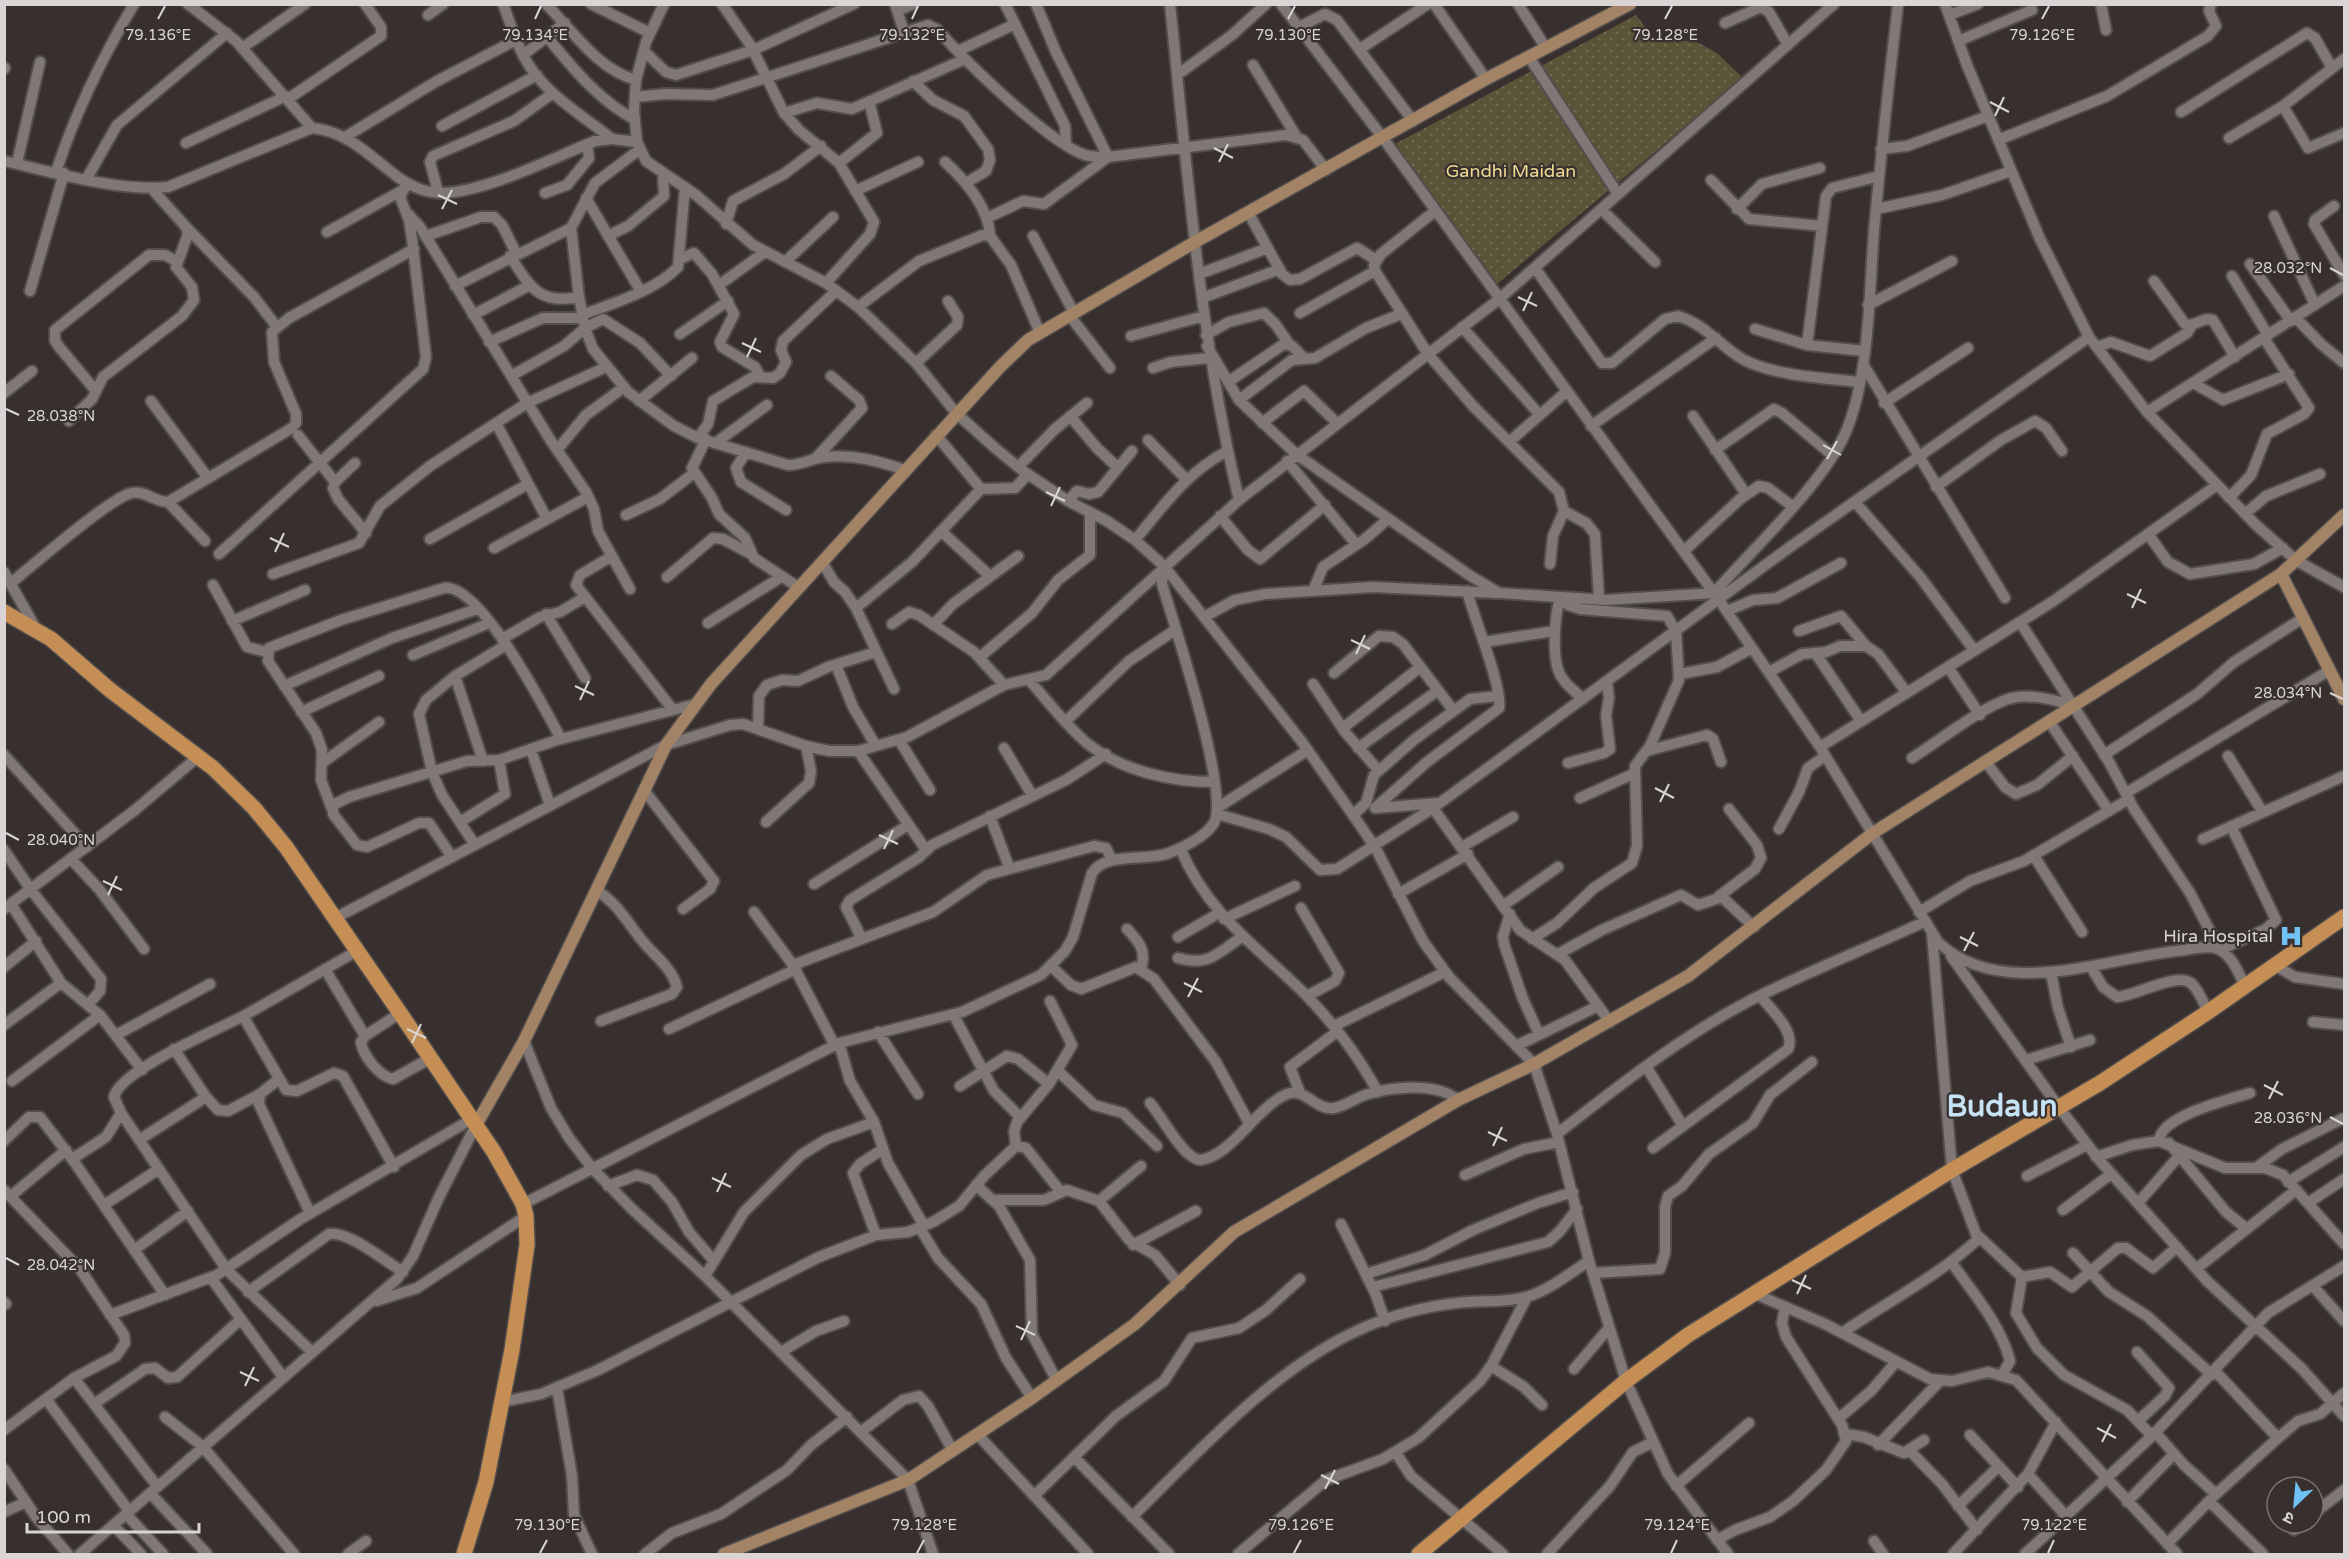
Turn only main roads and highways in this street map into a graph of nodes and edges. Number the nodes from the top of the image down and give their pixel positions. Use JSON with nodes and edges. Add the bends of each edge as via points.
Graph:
{"nodes":[{"id":1,"x":4,"y":612,"type":"edge"},
{"id":2,"x":2344,"y":917,"type":"edge"},
{"id":3,"x":1426,"y":1552,"type":"edge"},
{"id":4,"x":464,"y":1554,"type":"edge"}],
"edges":[{"from":1,"to":4,"type":"main road","via":[[35,627],[198,756],[269,825],[474,1122],[524,1210],[524,1271],[486,1482]]},
{"from":2,"to":3,"type":"main road","via":[[2100,1083],[1952,1170],[1688,1335],[1626,1381]]}]}
